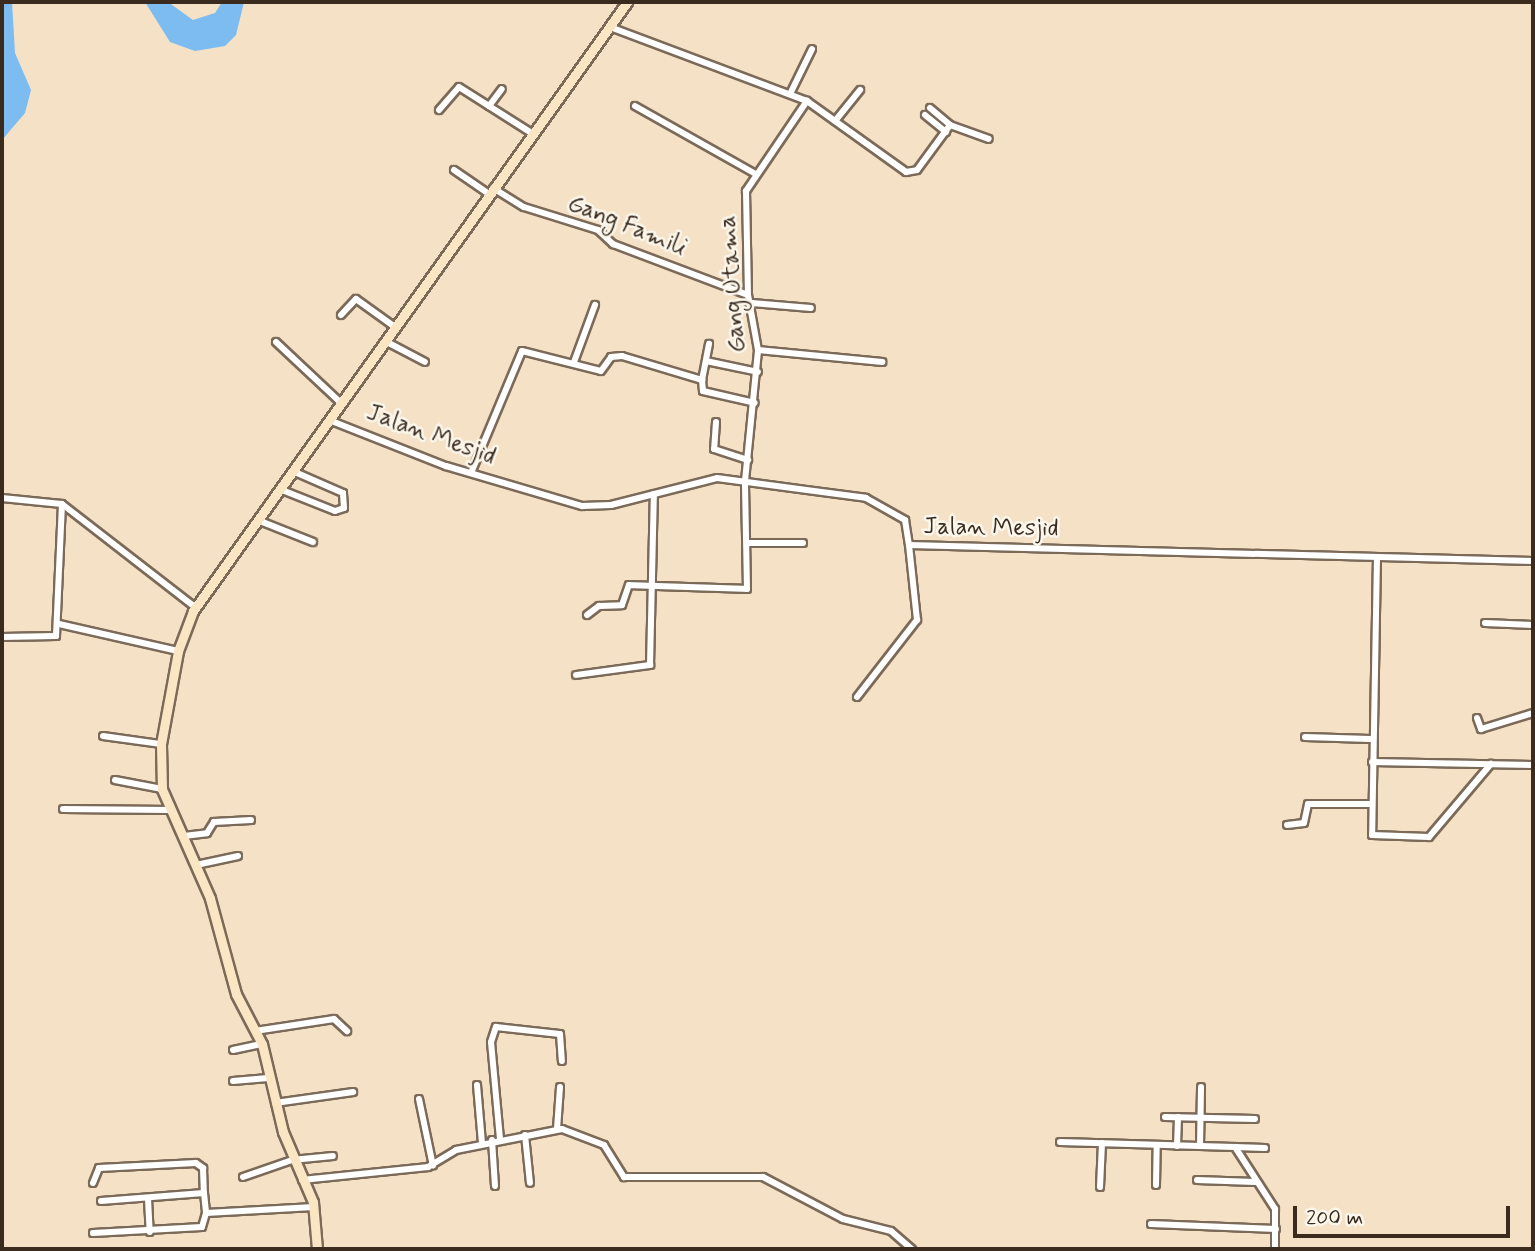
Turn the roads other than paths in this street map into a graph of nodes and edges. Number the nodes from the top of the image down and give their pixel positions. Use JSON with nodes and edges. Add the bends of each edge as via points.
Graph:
{"nodes":[{"id":1,"x":628,"y":2,"type":"edge"},
{"id":2,"x":610,"y":27,"type":"junction"},
{"id":3,"x":812,"y":49,"type":"dead end"},
{"id":4,"x":502,"y":89,"type":"dead end"},
{"id":5,"x":860,"y":90,"type":"dead end"},
{"id":6,"x":790,"y":94,"type":"junction"},
{"id":7,"x":807,"y":101,"type":"junction"},
{"id":8,"x":489,"y":106,"type":"junction"},
{"id":9,"x":635,"y":106,"type":"dead end"},
{"id":10,"x":439,"y":110,"type":"dead end"},
{"id":11,"x":928,"y":112,"type":"dead end"},
{"id":12,"x":835,"y":121,"type":"junction"},
{"id":13,"x":948,"y":129,"type":"junction"},
{"id":14,"x":533,"y":134,"type":"junction"},
{"id":15,"x":989,"y":139,"type":"dead end"},
{"id":16,"x":454,"y":170,"type":"dead end"},
{"id":17,"x":754,"y":173,"type":"junction"},
{"id":18,"x":491,"y":191,"type":"junction"},
{"id":19,"x":748,"y":295,"type":"junction"},
{"id":20,"x":752,"y":303,"type":"junction"},
{"id":21,"x":595,"y":305,"type":"dead end"},
{"id":22,"x":811,"y":308,"type":"dead end"},
{"id":23,"x":341,"y":315,"type":"dead end"},
{"id":24,"x":396,"y":327,"type":"junction"},
{"id":25,"x":385,"y":341,"type":"junction"},
{"id":26,"x":276,"y":342,"type":"dead end"},
{"id":27,"x":709,"y":344,"type":"dead end"},
{"id":28,"x":758,"y":350,"type":"junction"},
{"id":29,"x":706,"y":361,"type":"junction"},
{"id":30,"x":425,"y":362,"type":"dead end"},
{"id":31,"x":574,"y":362,"type":"junction"},
{"id":32,"x":882,"y":362,"type":"dead end"},
{"id":33,"x":758,"y":372,"type":"junction"},
{"id":34,"x":702,"y":380,"type":"junction"},
{"id":35,"x":341,"y":403,"type":"junction"},
{"id":36,"x":755,"y":403,"type":"junction"},
{"id":37,"x":329,"y":420,"type":"junction"},
{"id":38,"x":716,"y":422,"type":"dead end"},
{"id":39,"x":748,"y":460,"type":"junction"},
{"id":40,"x":295,"y":472,"type":"junction"},
{"id":41,"x":471,"y":473,"type":"junction"},
{"id":42,"x":745,"y":481,"type":"junction"},
{"id":43,"x":282,"y":490,"type":"junction"},
{"id":44,"x":654,"y":494,"type":"junction"},
{"id":45,"x":2,"y":498,"type":"edge"},
{"id":46,"x":62,"y":504,"type":"junction"},
{"id":47,"x":260,"y":521,"type":"junction"},
{"id":48,"x":313,"y":542,"type":"dead end"},
{"id":49,"x":747,"y":543,"type":"junction"},
{"id":50,"x":803,"y":543,"type":"dead end"},
{"id":51,"x":909,"y":545,"type":"junction"},
{"id":52,"x":1377,"y":557,"type":"junction"},
{"id":53,"x":1533,"y":561,"type":"edge"},
{"id":54,"x":652,"y":585,"type":"junction"},
{"id":55,"x":196,"y":608,"type":"junction"},
{"id":56,"x":587,"y":615,"type":"dead end"},
{"id":57,"x":1485,"y":623,"type":"dead end"},
{"id":58,"x":59,"y":624,"type":"junction"},
{"id":59,"x":1533,"y":625,"type":"edge"},
{"id":60,"x":2,"y":637,"type":"edge"},
{"id":61,"x":178,"y":651,"type":"junction"},
{"id":62,"x":576,"y":675,"type":"dead end"},
{"id":63,"x":857,"y":697,"type":"dead end"},
{"id":64,"x":1533,"y":713,"type":"edge"},
{"id":65,"x":1477,"y":718,"type":"dead end"},
{"id":66,"x":103,"y":736,"type":"dead end"},
{"id":67,"x":1305,"y":737,"type":"dead end"},
{"id":68,"x":1370,"y":739,"type":"junction"},
{"id":69,"x":161,"y":744,"type":"junction"},
{"id":70,"x":1371,"y":762,"type":"junction"},
{"id":71,"x":1491,"y":764,"type":"junction"},
{"id":72,"x":1533,"y":765,"type":"edge"},
{"id":73,"x":115,"y":780,"type":"dead end"},
{"id":74,"x":162,"y":789,"type":"junction"},
{"id":75,"x":1370,"y":804,"type":"junction"},
{"id":76,"x":63,"y":808,"type":"dead end"},
{"id":77,"x":171,"y":810,"type":"junction"},
{"id":78,"x":251,"y":820,"type":"dead end"},
{"id":79,"x":1287,"y":825,"type":"dead end"},
{"id":80,"x":184,"y":836,"type":"junction"},
{"id":81,"x":238,"y":856,"type":"dead end"},
{"id":82,"x":196,"y":865,"type":"junction"},
{"id":83,"x":255,"y":1031,"type":"junction"},
{"id":84,"x":347,"y":1031,"type":"dead end"},
{"id":85,"x":262,"y":1044,"type":"junction"},
{"id":86,"x":233,"y":1051,"type":"dead end"},
{"id":87,"x":562,"y":1061,"type":"dead end"},
{"id":88,"x":271,"y":1078,"type":"junction"},
{"id":89,"x":233,"y":1081,"type":"dead end"},
{"id":90,"x":477,"y":1085,"type":"dead end"},
{"id":91,"x":560,"y":1087,"type":"dead end"},
{"id":92,"x":1201,"y":1087,"type":"dead end"},
{"id":93,"x":353,"y":1092,"type":"dead end"},
{"id":94,"x":419,"y":1099,"type":"dead end"},
{"id":95,"x":275,"y":1103,"type":"junction"},
{"id":96,"x":1165,"y":1117,"type":"dead end"},
{"id":97,"x":1178,"y":1117,"type":"junction"},
{"id":98,"x":1200,"y":1117,"type":"junction"},
{"id":99,"x":1255,"y":1119,"type":"dead end"},
{"id":100,"x":557,"y":1129,"type":"junction"},
{"id":101,"x":525,"y":1135,"type":"junction"},
{"id":102,"x":496,"y":1140,"type":"junction"},
{"id":103,"x":1059,"y":1142,"type":"dead end"},
{"id":104,"x":482,"y":1143,"type":"junction"},
{"id":105,"x":1102,"y":1143,"type":"junction"},
{"id":106,"x":1157,"y":1146,"type":"junction"},
{"id":107,"x":1177,"y":1146,"type":"junction"},
{"id":108,"x":1200,"y":1146,"type":"junction"},
{"id":109,"x":1235,"y":1147,"type":"junction"},
{"id":110,"x":1265,"y":1148,"type":"dead end"},
{"id":111,"x":332,"y":1156,"type":"dead end"},
{"id":112,"x":292,"y":1160,"type":"junction"},
{"id":113,"x":433,"y":1166,"type":"junction"},
{"id":114,"x":243,"y":1178,"type":"dead end"},
{"id":115,"x":303,"y":1180,"type":"junction"},
{"id":116,"x":1197,"y":1180,"type":"dead end"},
{"id":117,"x":530,"y":1182,"type":"dead end"},
{"id":118,"x":1255,"y":1182,"type":"junction"},
{"id":119,"x":93,"y":1183,"type":"dead end"},
{"id":120,"x":1156,"y":1185,"type":"dead end"},
{"id":121,"x":495,"y":1186,"type":"dead end"},
{"id":122,"x":1100,"y":1187,"type":"dead end"},
{"id":123,"x":204,"y":1194,"type":"junction"},
{"id":124,"x":148,"y":1199,"type":"junction"},
{"id":125,"x":101,"y":1200,"type":"dead end"},
{"id":126,"x":314,"y":1207,"type":"junction"},
{"id":127,"x":206,"y":1213,"type":"junction"},
{"id":128,"x":1151,"y":1224,"type":"dead end"},
{"id":129,"x":1276,"y":1228,"type":"junction"},
{"id":130,"x":150,"y":1232,"type":"junction"},
{"id":131,"x":93,"y":1233,"type":"dead end"},
{"id":132,"x":317,"y":1249,"type":"edge"},
{"id":133,"x":912,"y":1249,"type":"edge"},
{"id":134,"x":1275,"y":1249,"type":"edge"}],
"edges":[{"from":1,"to":2,"type":"street"},
{"from":2,"to":6,"type":"street"},
{"from":2,"to":14,"type":"street"},
{"from":3,"to":6,"type":"street"},
{"from":4,"to":8,"type":"street"},
{"from":5,"to":12,"type":"street"},
{"from":6,"to":7,"type":"street"},
{"from":7,"to":12,"type":"street"},
{"from":7,"to":17,"type":"street","name":"Gang Utama"},
{"from":8,"to":10,"type":"street","via":[[458,87]]},
{"from":8,"to":14,"type":"street"},
{"from":9,"to":17,"type":"street"},
{"from":11,"to":13,"type":"street"},
{"from":12,"to":13,"type":"street","via":[[909,173]]},
{"from":13,"to":15,"type":"street"},
{"from":14,"to":18,"type":"street"},
{"from":16,"to":18,"type":"street","name":"Gang Famili"},
{"from":17,"to":19,"type":"street","name":"Gang Utama","via":[[746,198]]},
{"from":18,"to":19,"type":"street","name":"Gang Famili","via":[[524,207],[598,230],[613,244]]},
{"from":18,"to":24,"type":"street"},
{"from":19,"to":20,"type":"street","name":"Gang Utama"},
{"from":20,"to":22,"type":"street"},
{"from":20,"to":28,"type":"street","name":"Gang Utama"},
{"from":21,"to":31,"type":"street"},
{"from":23,"to":24,"type":"street","via":[[356,299]]},
{"from":24,"to":25,"type":"street"},
{"from":25,"to":30,"type":"street"},
{"from":25,"to":35,"type":"street"},
{"from":26,"to":35,"type":"street"},
{"from":27,"to":29,"type":"street"},
{"from":28,"to":32,"type":"street"},
{"from":28,"to":33,"type":"street","name":"Gang Utama"},
{"from":29,"to":33,"type":"street"},
{"from":29,"to":34,"type":"street"},
{"from":31,"to":34,"type":"street","via":[[601,372],[611,357],[622,356]]},
{"from":31,"to":41,"type":"street","via":[[519,353]]},
{"from":33,"to":36,"type":"street","name":"Gang Utama"},
{"from":34,"to":36,"type":"street","via":[[703,391]]},
{"from":35,"to":37,"type":"street"},
{"from":36,"to":39,"type":"street","name":"Gang Utama"},
{"from":37,"to":40,"type":"street"},
{"from":37,"to":41,"type":"street","name":"Jalan Mesjid"},
{"from":38,"to":39,"type":"street","via":[[714,449]]},
{"from":39,"to":42,"type":"street","name":"Gang Utama"},
{"from":40,"to":43,"type":"street"},
{"from":40,"to":43,"type":"street","via":[[343,493],[344,508],[335,510]]},
{"from":41,"to":44,"type":"street","name":"Jalan Mesjid","via":[[590,507]]},
{"from":42,"to":44,"type":"street","name":"Jalan Mesjid","via":[[701,479]]},
{"from":42,"to":49,"type":"street","name":"Gang Utama"},
{"from":42,"to":51,"type":"street","name":"Jalan Mesjid","via":[[877,501],[905,520]]},
{"from":43,"to":47,"type":"street"},
{"from":44,"to":54,"type":"street"},
{"from":45,"to":46,"type":"street"},
{"from":46,"to":55,"type":"street"},
{"from":46,"to":58,"type":"street"},
{"from":47,"to":48,"type":"street"},
{"from":47,"to":55,"type":"street"},
{"from":49,"to":50,"type":"street"},
{"from":49,"to":54,"type":"street","name":"Gang Utama","via":[[747,589]]},
{"from":51,"to":52,"type":"street","name":"Jalan Mesjid"},
{"from":51,"to":63,"type":"street","via":[[917,620]]},
{"from":52,"to":53,"type":"street","name":"Jalan Mesjid"},
{"from":52,"to":68,"type":"street"},
{"from":54,"to":56,"type":"street","via":[[627,586],[622,605],[598,606]]},
{"from":54,"to":62,"type":"street","via":[[647,668]]},
{"from":55,"to":61,"type":"street"},
{"from":57,"to":59,"type":"street"},
{"from":58,"to":60,"type":"street","via":[[53,638]]},
{"from":58,"to":61,"type":"street"},
{"from":61,"to":69,"type":"street"},
{"from":64,"to":65,"type":"street","via":[[1481,729]]},
{"from":66,"to":69,"type":"street"},
{"from":67,"to":68,"type":"street"},
{"from":68,"to":70,"type":"street"},
{"from":69,"to":74,"type":"street"},
{"from":70,"to":71,"type":"street"},
{"from":70,"to":75,"type":"street"},
{"from":71,"to":72,"type":"street"},
{"from":71,"to":75,"type":"street","via":[[1428,837],[1372,835]]},
{"from":73,"to":74,"type":"street"},
{"from":74,"to":77,"type":"street"},
{"from":75,"to":79,"type":"street","via":[[1308,804],[1304,823]]},
{"from":76,"to":77,"type":"street"},
{"from":77,"to":80,"type":"street"},
{"from":78,"to":80,"type":"street","via":[[214,822],[208,833]]},
{"from":80,"to":82,"type":"street"},
{"from":81,"to":82,"type":"street"},
{"from":82,"to":83,"type":"street","via":[[236,995]]},
{"from":83,"to":84,"type":"street","via":[[334,1019]]},
{"from":83,"to":85,"type":"street"},
{"from":85,"to":86,"type":"street"},
{"from":85,"to":88,"type":"street"},
{"from":87,"to":102,"type":"street","via":[[560,1034],[496,1027],[491,1042]]},
{"from":88,"to":89,"type":"street"},
{"from":88,"to":95,"type":"street"},
{"from":90,"to":104,"type":"street"},
{"from":91,"to":100,"type":"street"},
{"from":92,"to":98,"type":"street"},
{"from":93,"to":95,"type":"street"},
{"from":94,"to":113,"type":"street"},
{"from":95,"to":112,"type":"street"},
{"from":96,"to":97,"type":"street"},
{"from":97,"to":98,"type":"street"},
{"from":97,"to":107,"type":"street"},
{"from":98,"to":99,"type":"street"},
{"from":98,"to":108,"type":"street"},
{"from":100,"to":101,"type":"street"},
{"from":100,"to":133,"type":"street","via":[[604,1144],[624,1177],[763,1177],[843,1219],[891,1231]]},
{"from":101,"to":102,"type":"street"},
{"from":101,"to":117,"type":"street"},
{"from":102,"to":104,"type":"street"},
{"from":102,"to":121,"type":"street"},
{"from":103,"to":105,"type":"street"},
{"from":104,"to":113,"type":"street"},
{"from":105,"to":106,"type":"street"},
{"from":105,"to":122,"type":"street"},
{"from":106,"to":107,"type":"street"},
{"from":106,"to":120,"type":"street"},
{"from":107,"to":108,"type":"street"},
{"from":108,"to":109,"type":"street"},
{"from":109,"to":110,"type":"street"},
{"from":109,"to":118,"type":"street"},
{"from":111,"to":112,"type":"street"},
{"from":112,"to":114,"type":"street"},
{"from":112,"to":115,"type":"street"},
{"from":113,"to":115,"type":"street"},
{"from":115,"to":126,"type":"street"},
{"from":116,"to":118,"type":"street"},
{"from":118,"to":129,"type":"street","via":[[1275,1209]]},
{"from":119,"to":123,"type":"street","via":[[99,1168],[196,1163],[203,1168]]},
{"from":123,"to":124,"type":"street"},
{"from":123,"to":127,"type":"street"},
{"from":124,"to":125,"type":"street"},
{"from":124,"to":130,"type":"street"},
{"from":126,"to":127,"type":"street"},
{"from":126,"to":132,"type":"street"},
{"from":127,"to":130,"type":"street","via":[[202,1227]]},
{"from":128,"to":129,"type":"street"},
{"from":129,"to":134,"type":"street"},
{"from":130,"to":131,"type":"street"}]}
